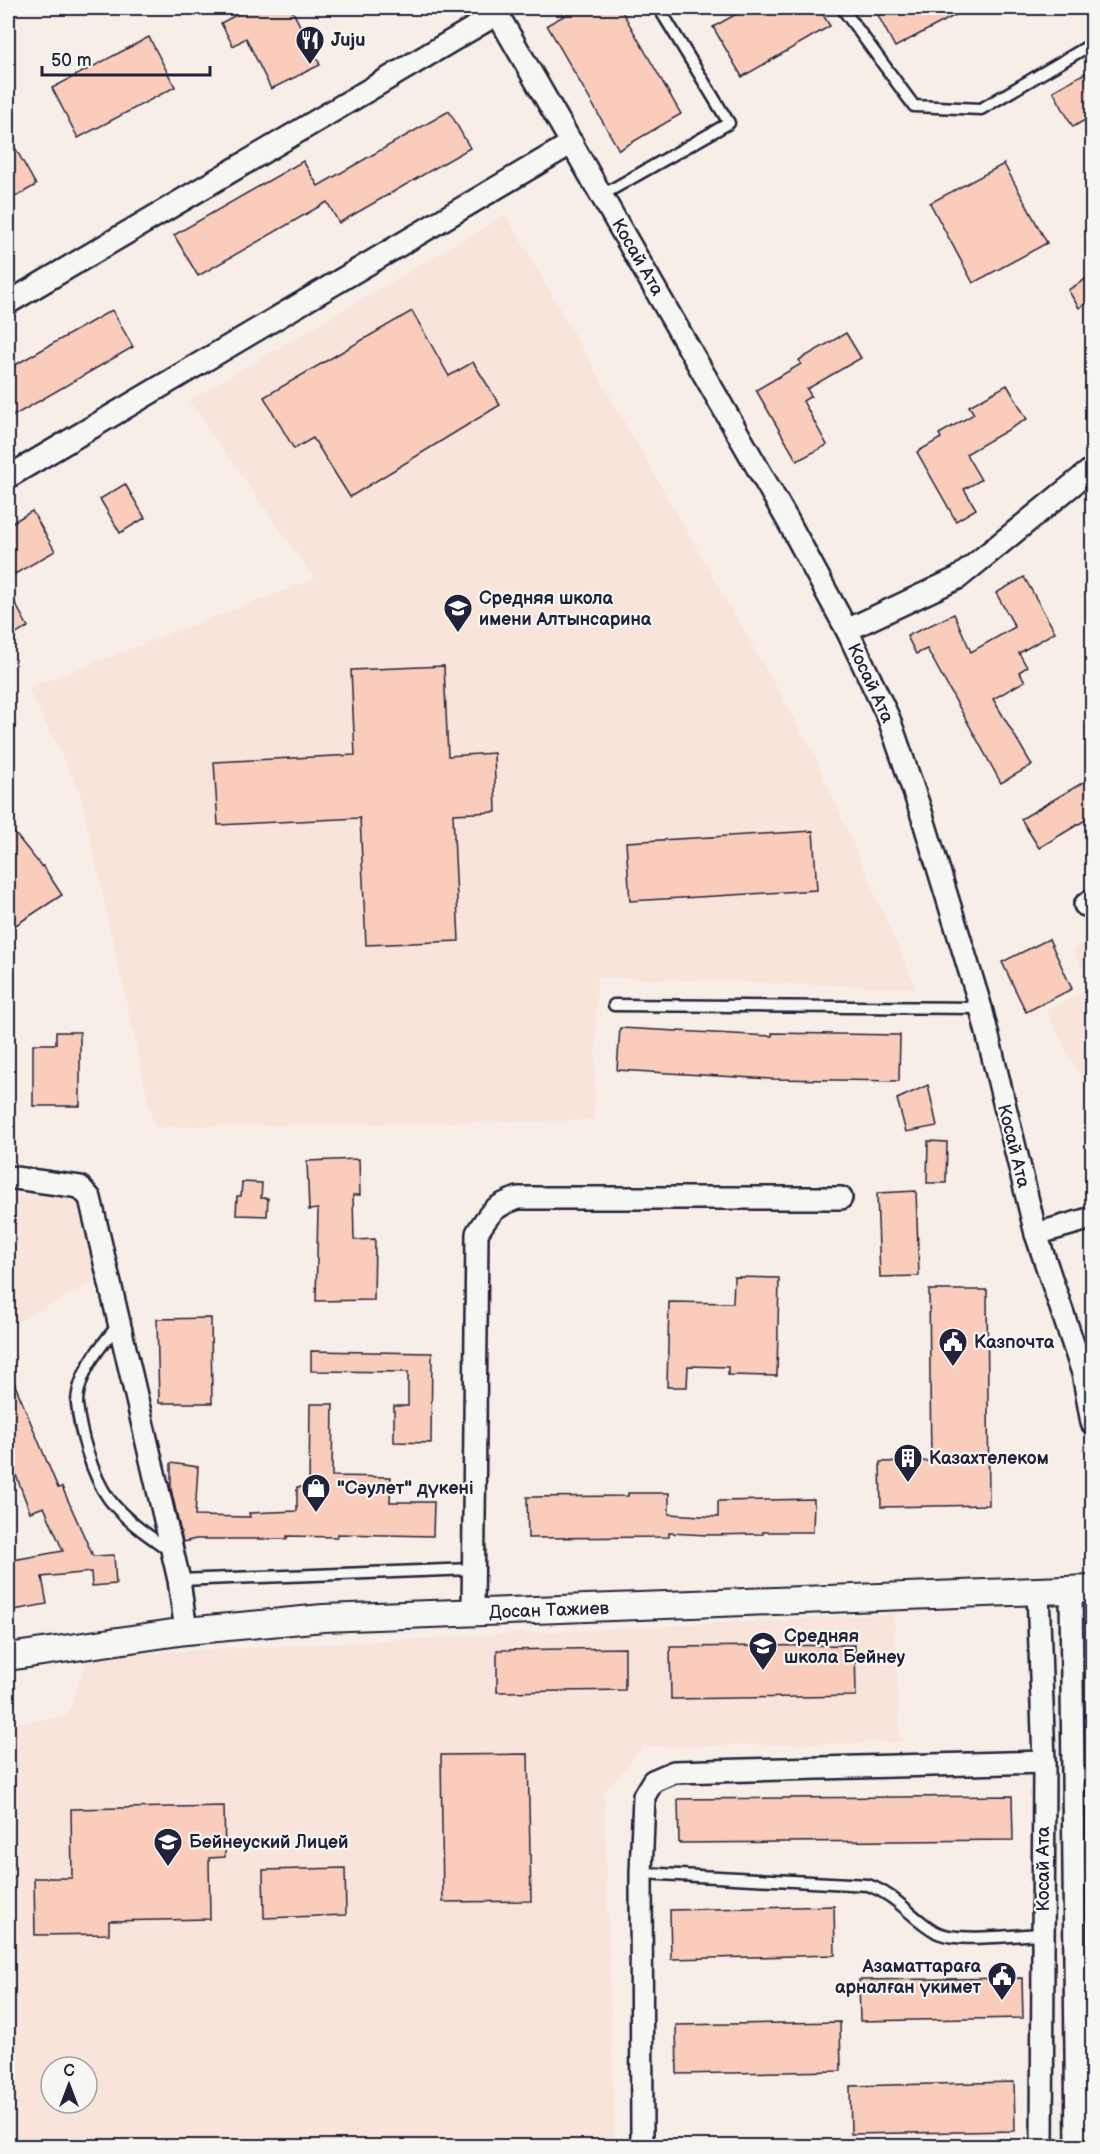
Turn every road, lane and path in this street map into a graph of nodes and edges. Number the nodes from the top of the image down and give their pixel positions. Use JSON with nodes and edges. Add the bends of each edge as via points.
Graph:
{"nodes":[{"id":1,"x":659,"y":8,"type":"edge"},
{"id":2,"x":842,"y":8,"type":"edge"},
{"id":3,"x":496,"y":11,"type":"edge"},
{"id":4,"x":1092,"y":44,"type":"edge"},
{"id":5,"x":572,"y":143,"type":"junction"},
{"id":6,"x":602,"y":195,"type":"junction"},
{"id":7,"x":8,"y":303,"type":"edge"},
{"id":8,"x":1092,"y":468,"type":"edge"},
{"id":9,"x":8,"y":477,"type":"edge"},
{"id":10,"x":847,"y":630,"type":"junction"},
{"id":11,"x":615,"y":1005,"type":"dead end"},
{"id":12,"x":981,"y":1008,"type":"junction"},
{"id":13,"x":8,"y":1177,"type":"edge"},
{"id":14,"x":841,"y":1198,"type":"dead end"},
{"id":15,"x":1092,"y":1218,"type":"edge"},
{"id":16,"x":1036,"y":1234,"type":"junction"},
{"id":17,"x":119,"y":1324,"type":"junction"},
{"id":18,"x":1092,"y":1423,"type":"edge"},
{"id":19,"x":172,"y":1552,"type":"junction"},
{"id":20,"x":473,"y":1569,"type":"junction"},
{"id":21,"x":179,"y":1580,"type":"junction"},
{"id":22,"x":1082,"y":1589,"type":"edge"},
{"id":23,"x":1038,"y":1591,"type":"junction"},
{"id":24,"x":473,"y":1613,"type":"junction"},
{"id":25,"x":186,"y":1630,"type":"junction"},
{"id":26,"x":8,"y":1657,"type":"edge"},
{"id":27,"x":1044,"y":1762,"type":"junction"},
{"id":28,"x":641,"y":1873,"type":"junction"},
{"id":29,"x":1042,"y":1934,"type":"junction"},
{"id":30,"x":1042,"y":2084,"type":"junction"},
{"id":31,"x":1084,"y":2084,"type":"edge"},
{"id":32,"x":642,"y":2146,"type":"edge"},
{"id":33,"x":1042,"y":2146,"type":"edge"},
{"id":34,"x":1077,"y":2146,"type":"edge"}],
"edges":[{"from":1,"to":6,"type":"lane","via":[[729,123]]},
{"from":2,"to":4,"type":"lane","via":[[914,106],[981,109]]},
{"from":3,"to":5,"type":"street","name":"Косай Ата"},
{"from":3,"to":7,"type":"street"},
{"from":5,"to":6,"type":"street","name":"Косай Ата"},
{"from":5,"to":9,"type":"street"},
{"from":6,"to":10,"type":"street","name":"Косай Ата"},
{"from":8,"to":10,"type":"street","via":[[958,578]]},
{"from":10,"to":12,"type":"street","name":"Косай Ата","via":[[889,719]]},
{"from":11,"to":12,"type":"lane"},
{"from":12,"to":16,"type":"street","name":"Косай Ата"},
{"from":13,"to":17,"type":"street","via":[[80,1187],[90,1198]]},
{"from":14,"to":20,"type":"street","via":[[518,1198],[494,1210],[477,1233]]},
{"from":15,"to":16,"type":"street"},
{"from":16,"to":18,"type":"street","name":"Косай Ата","via":[[1083,1373]]},
{"from":17,"to":19,"type":"street"},
{"from":17,"to":19,"type":"lane","via":[[93,1357],[82,1379],[77,1401],[84,1439],[108,1498],[129,1521]]},
{"from":19,"to":21,"type":"street"},
{"from":20,"to":21,"type":"lane"},
{"from":20,"to":24,"type":"street"},
{"from":21,"to":25,"type":"street"},
{"from":22,"to":23,"type":"street","name":"Досан Тажиев"},
{"from":22,"to":31,"type":"street","name":"Косай Ата"},
{"from":23,"to":24,"type":"street","name":"Досан Тажиев"},
{"from":23,"to":27,"type":"street","name":"Косай Ата"},
{"from":24,"to":25,"type":"street","name":"Досан Тажиев","via":[[323,1618]]},
{"from":25,"to":26,"type":"street","name":"Досан Тажиев"},
{"from":27,"to":28,"type":"street","via":[[674,1772],[653,1781],[644,1796]]},
{"from":27,"to":29,"type":"street","name":"Косай Ата"},
{"from":28,"to":29,"type":"lane","via":[[868,1885],[893,1897],[945,1936]]},
{"from":28,"to":32,"type":"street"},
{"from":29,"to":30,"type":"street","name":"Косай Ата"},
{"from":30,"to":31,"type":"street"},
{"from":30,"to":33,"type":"street","name":"Косай Ата"},
{"from":31,"to":34,"type":"street","name":"Косай Ата"}]}
